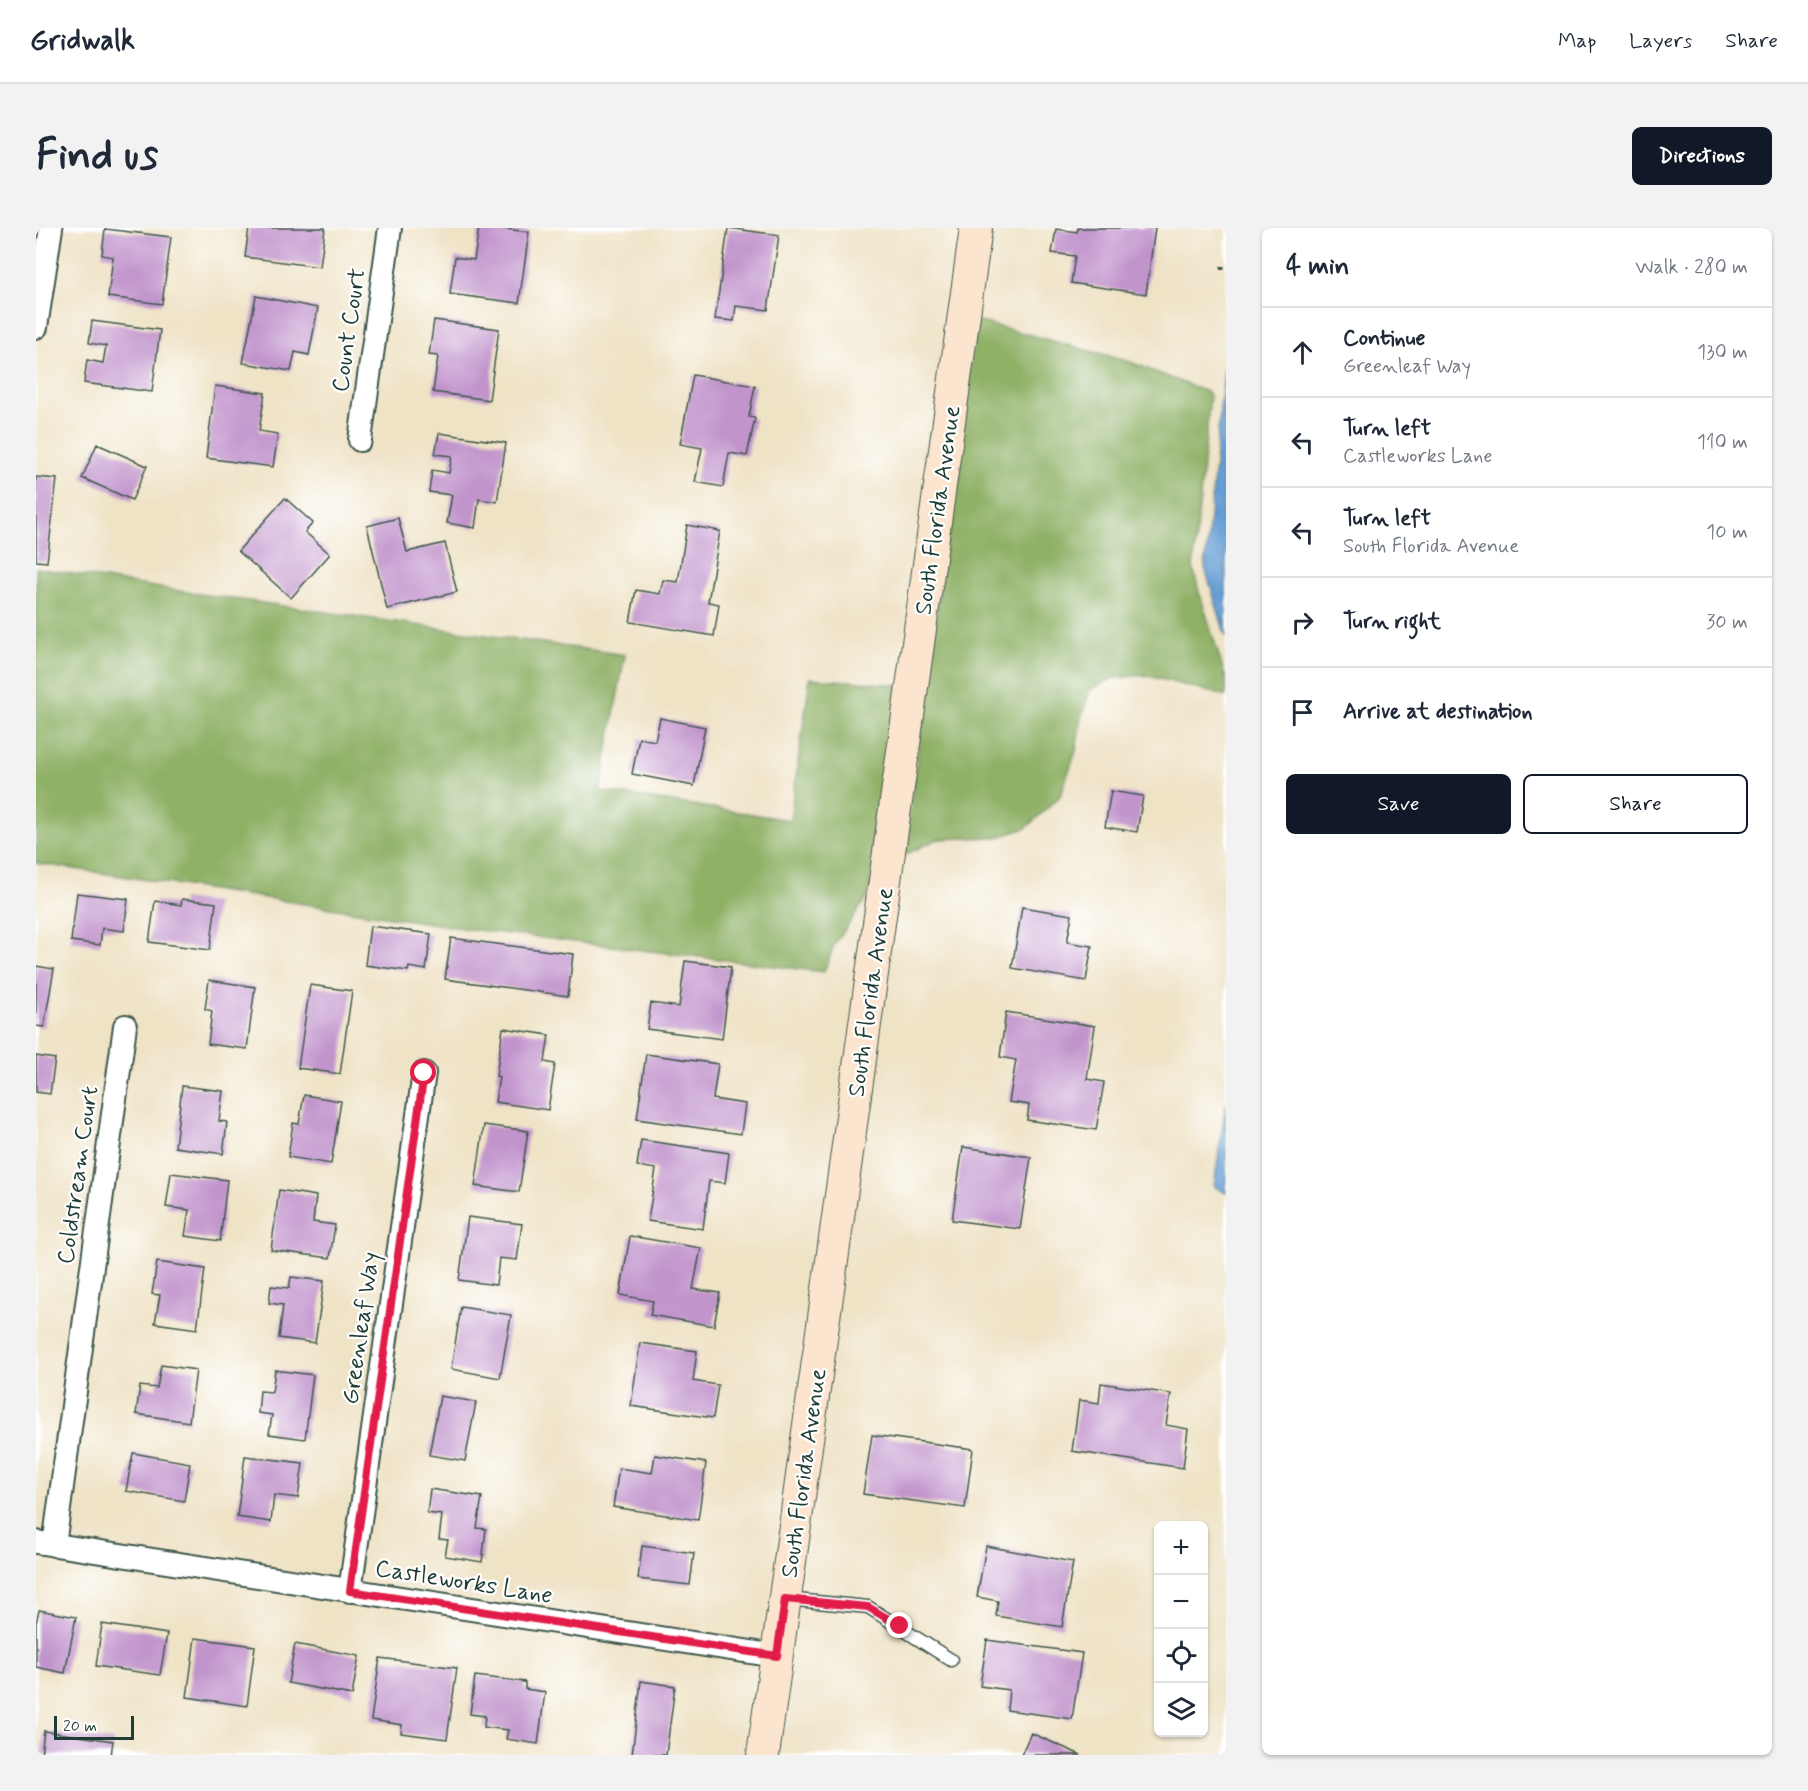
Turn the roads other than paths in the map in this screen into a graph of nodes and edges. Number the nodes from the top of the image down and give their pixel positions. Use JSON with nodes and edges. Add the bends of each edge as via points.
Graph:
{"nodes":[{"id":1,"x":51,"y":228,"type":"edge"},
{"id":2,"x":390,"y":228,"type":"edge"},
{"id":3,"x":976,"y":228,"type":"edge"},
{"id":4,"x":36,"y":327,"type":"edge"},
{"id":5,"x":360,"y":440,"type":"dead end"},
{"id":6,"x":125,"y":1026,"type":"dead end"},
{"id":7,"x":424,"y":1073,"type":"dead end"},
{"id":8,"x":45,"y":1543,"type":"edge"},
{"id":9,"x":350,"y":1591,"type":"junction"},
{"id":10,"x":785,"y":1599,"type":"junction"},
{"id":11,"x":777,"y":1656,"type":"junction"},
{"id":12,"x":951,"y":1660,"type":"dead end"},
{"id":13,"x":763,"y":1755,"type":"edge"}],
"edges":[{"from":1,"to":4,"type":"street"},
{"from":2,"to":5,"type":"street","name":"Count Court"},
{"from":3,"to":10,"type":"street","name":"South Florida Avenue"},
{"from":6,"to":8,"type":"street","name":"Coldstream Court"},
{"from":7,"to":9,"type":"street","name":"Greenleaf Way"},
{"from":8,"to":9,"type":"street","name":"Castleworks Lane"},
{"from":9,"to":11,"type":"street","name":"Castleworks Lane"},
{"from":10,"to":11,"type":"street","name":"South Florida Avenue"},
{"from":10,"to":12,"type":"lane","via":[[868,1607]]},
{"from":11,"to":13,"type":"street","name":"South Florida Avenue"}]}
